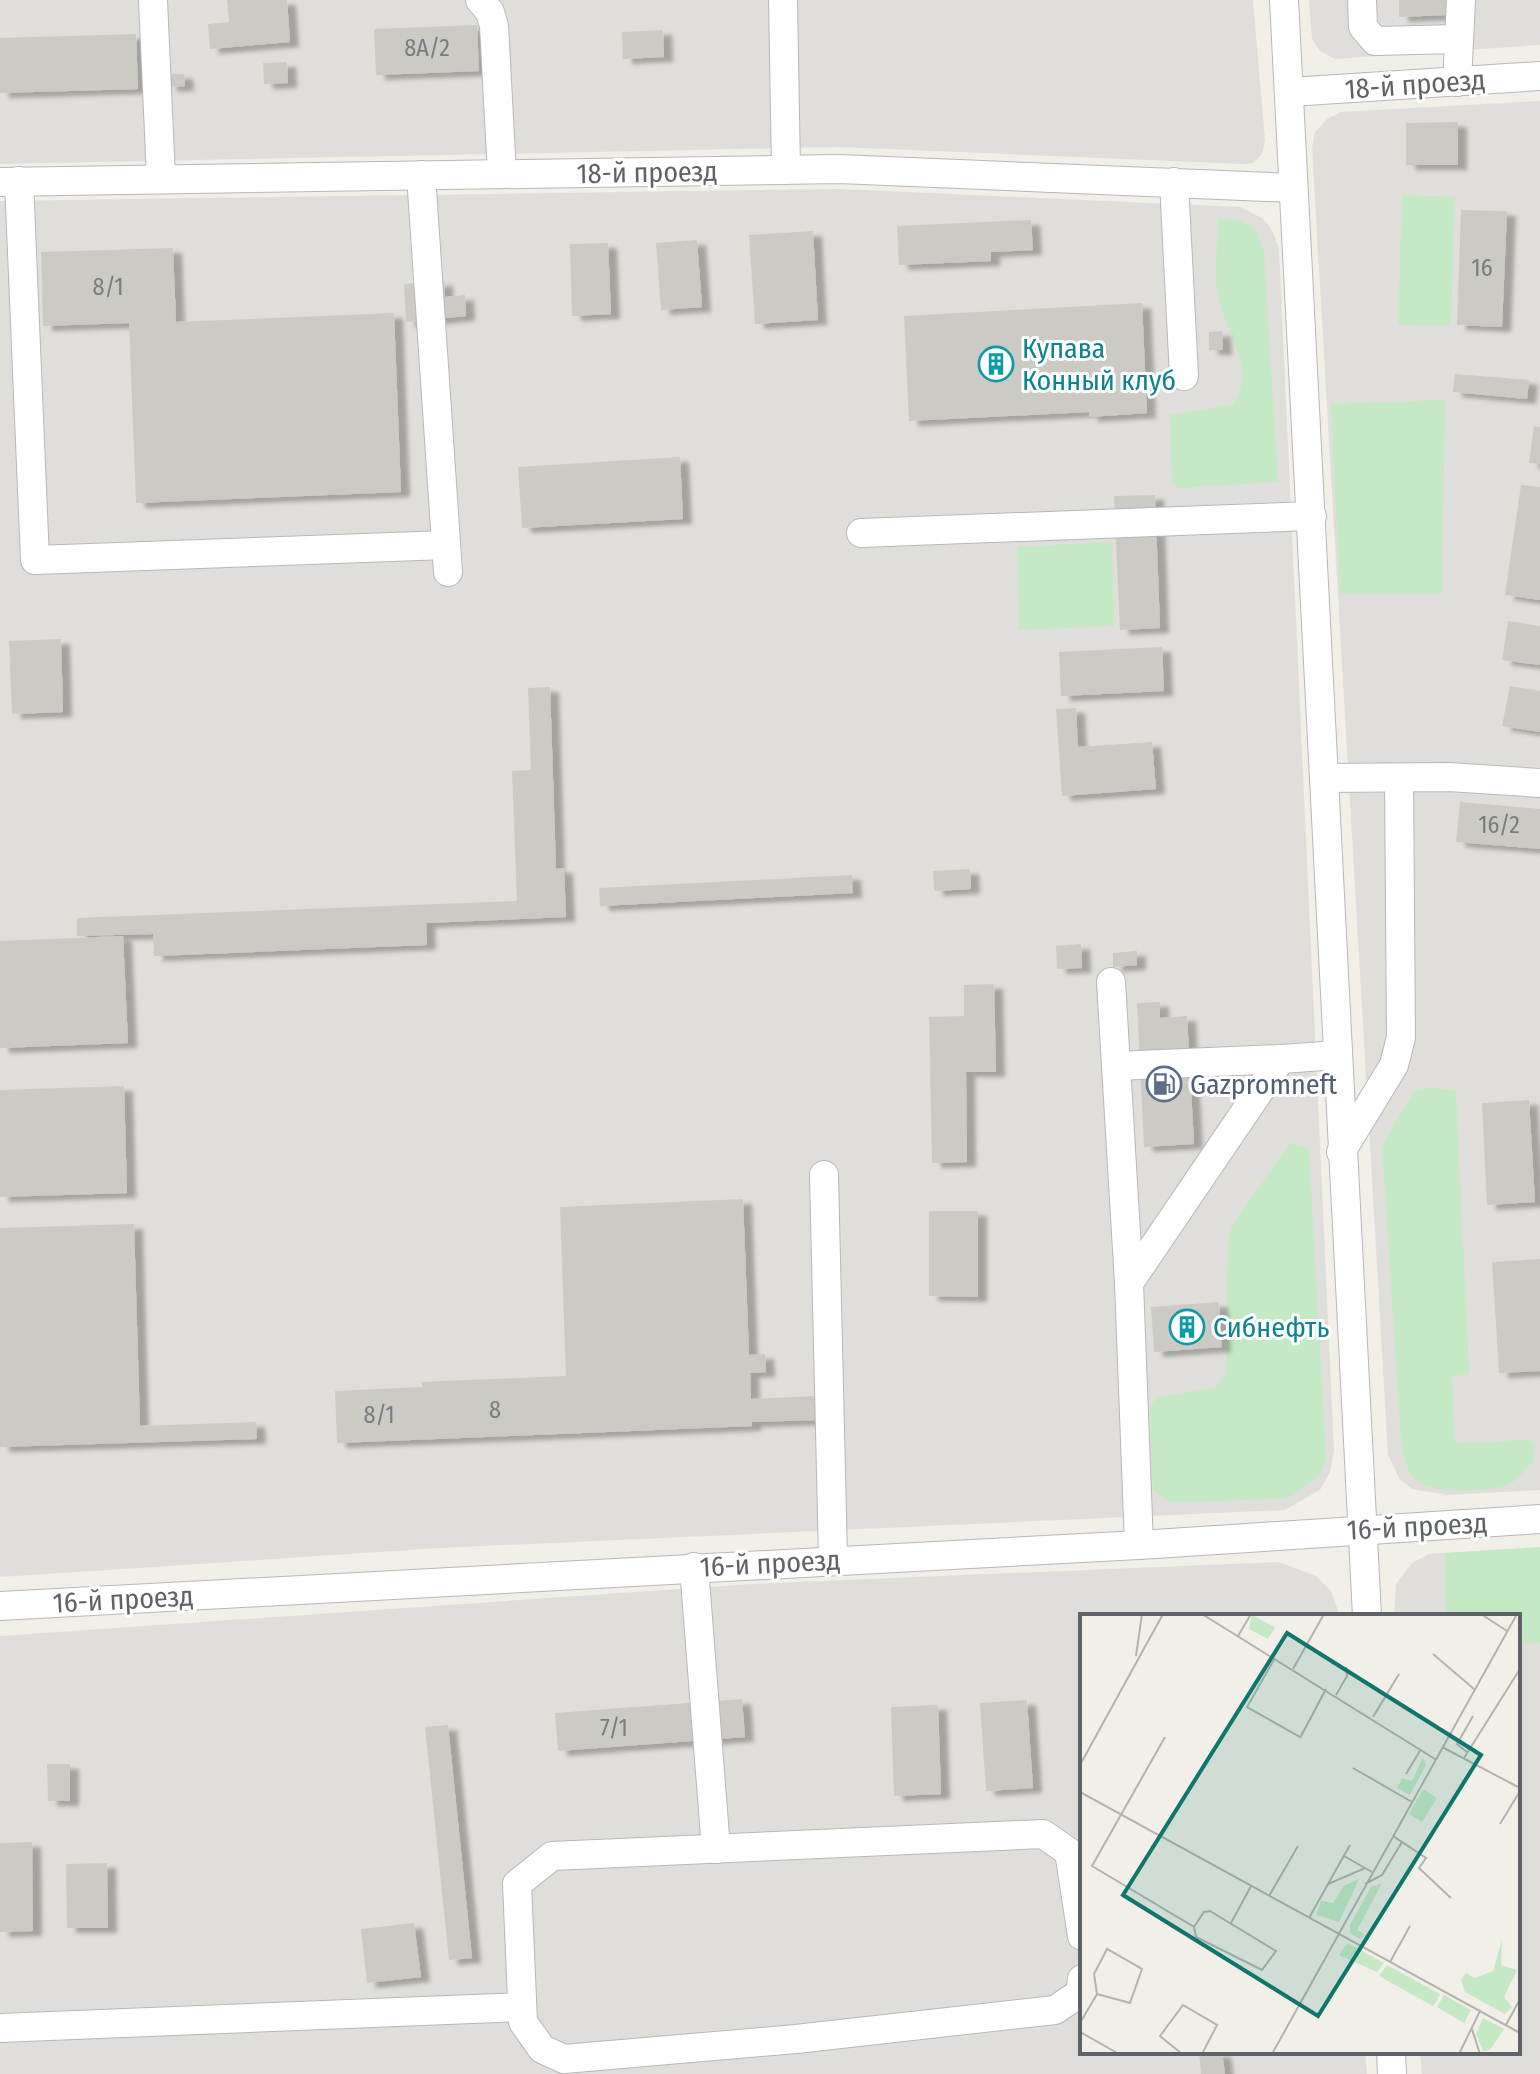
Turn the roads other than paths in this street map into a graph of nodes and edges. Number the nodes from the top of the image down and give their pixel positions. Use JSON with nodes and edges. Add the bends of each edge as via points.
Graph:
{"nodes":[{"id":1,"x":153,"y":0,"type":"edge"},
{"id":2,"x":480,"y":0,"type":"edge"},
{"id":3,"x":783,"y":0,"type":"edge"},
{"id":4,"x":1284,"y":0,"type":"edge"},
{"id":5,"x":1362,"y":0,"type":"edge"},
{"id":6,"x":1461,"y":0,"type":"edge"},
{"id":7,"x":1459,"y":39,"type":"junction"},
{"id":8,"x":1540,"y":76,"type":"edge"},
{"id":9,"x":1457,"y":82,"type":"junction"},
{"id":10,"x":1290,"y":92,"type":"junction"},
{"id":11,"x":786,"y":170,"type":"junction"},
{"id":12,"x":502,"y":174,"type":"junction"},
{"id":13,"x":421,"y":175,"type":"junction"},
{"id":14,"x":161,"y":178,"type":"junction"},
{"id":15,"x":9,"y":182,"type":"edge"},
{"id":16,"x":1174,"y":182,"type":"junction"},
{"id":17,"x":1293,"y":188,"type":"junction"},
{"id":18,"x":1184,"y":376,"type":"dead end"},
{"id":19,"x":1312,"y":516,"type":"junction"},
{"id":20,"x":861,"y":533,"type":"dead end"},
{"id":21,"x":1324,"y":778,"type":"junction"},
{"id":22,"x":1399,"y":778,"type":"junction"},
{"id":23,"x":1540,"y":783,"type":"edge"},
{"id":24,"x":1111,"y":982,"type":"dead end"},
{"id":25,"x":1338,"y":1055,"type":"junction"},
{"id":26,"x":1281,"y":1059,"type":"junction"},
{"id":27,"x":1116,"y":1066,"type":"junction"},
{"id":28,"x":1341,"y":1152,"type":"junction"},
{"id":29,"x":824,"y":1175,"type":"dead end"},
{"id":30,"x":1129,"y":1283,"type":"junction"},
{"id":31,"x":1540,"y":1519,"type":"edge"},
{"id":32,"x":1363,"y":1529,"type":"junction"},
{"id":33,"x":1139,"y":1545,"type":"junction"},
{"id":34,"x":833,"y":1559,"type":"junction"},
{"id":35,"x":694,"y":1567,"type":"junction"},
{"id":36,"x":0,"y":1606,"type":"edge"},
{"id":37,"x":1367,"y":1614,"type":"edge"},
{"id":38,"x":716,"y":1849,"type":"junction"},
{"id":39,"x":1080,"y":1923,"type":"edge"},
{"id":40,"x":1080,"y":1993,"type":"edge"},
{"id":41,"x":520,"y":2007,"type":"junction"},
{"id":42,"x":0,"y":2028,"type":"edge"},
{"id":43,"x":1391,"y":2054,"type":"edge"},
{"id":44,"x":1392,"y":2074,"type":"edge"}],
"edges":[{"from":1,"to":14,"type":"street"},
{"from":2,"to":12,"type":"street","via":[[494,26]]},
{"from":3,"to":11,"type":"street"},
{"from":4,"to":10,"type":"street"},
{"from":5,"to":7,"type":"street","via":[[1363,27],[1375,41]]},
{"from":6,"to":7,"type":"street"},
{"from":7,"to":9,"type":"street"},
{"from":8,"to":9,"type":"street","name":"18-й проезд"},
{"from":9,"to":10,"type":"street","name":"18-й проезд"},
{"from":10,"to":17,"type":"street"},
{"from":11,"to":12,"type":"street","name":"18-й проезд"},
{"from":11,"to":16,"type":"street","name":"18-й проезд"},
{"from":12,"to":13,"type":"street","name":"18-й проезд"},
{"from":13,"to":14,"type":"street","name":"18-й проезд"},
{"from":13,"to":15,"type":"street","via":[[447,559],[35,560]]},
{"from":14,"to":15,"type":"street","name":"18-й проезд"},
{"from":16,"to":17,"type":"street","name":"18-й проезд"},
{"from":16,"to":18,"type":"street"},
{"from":17,"to":19,"type":"street"},
{"from":19,"to":20,"type":"street"},
{"from":19,"to":21,"type":"street"},
{"from":21,"to":22,"type":"street"},
{"from":21,"to":25,"type":"street"},
{"from":22,"to":23,"type":"street"},
{"from":22,"to":28,"type":"street","via":[[1401,1037],[1394,1065]]},
{"from":24,"to":27,"type":"street"},
{"from":25,"to":26,"type":"street"},
{"from":25,"to":28,"type":"street"},
{"from":26,"to":27,"type":"street"},
{"from":26,"to":30,"type":"street"},
{"from":27,"to":30,"type":"street"},
{"from":28,"to":32,"type":"street"},
{"from":29,"to":34,"type":"street"},
{"from":30,"to":33,"type":"street"},
{"from":31,"to":32,"type":"street","name":"16-й проезд"},
{"from":32,"to":33,"type":"street","name":"16-й проезд"},
{"from":32,"to":37,"type":"street"},
{"from":33,"to":34,"type":"street","name":"16-й проезд"},
{"from":34,"to":35,"type":"street","name":"16-й проезд"},
{"from":35,"to":36,"type":"street","name":"16-й проезд"},
{"from":35,"to":38,"type":"street"},
{"from":38,"to":39,"type":"street","via":[[1043,1834],[1069,1852]]},
{"from":38,"to":41,"type":"street","via":[[552,1856],[535,1866],[517,1884]]},
{"from":40,"to":41,"type":"street","via":[[1055,2010],[564,2059],[542,2049],[523,2022]]},
{"from":41,"to":42,"type":"street"},
{"from":43,"to":44,"type":"street"}]}
